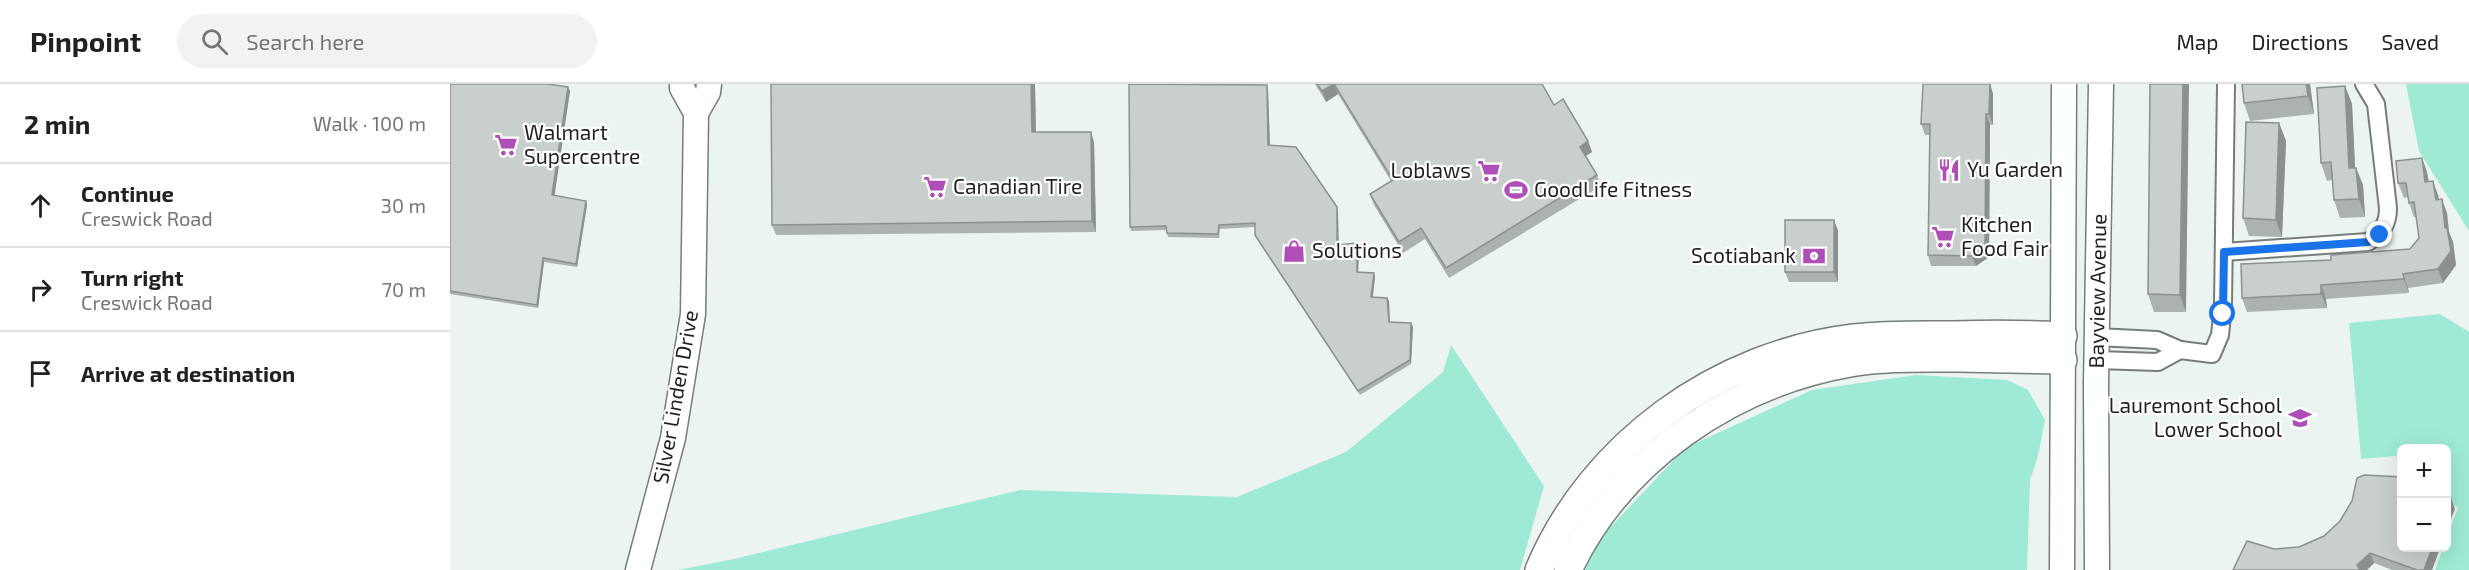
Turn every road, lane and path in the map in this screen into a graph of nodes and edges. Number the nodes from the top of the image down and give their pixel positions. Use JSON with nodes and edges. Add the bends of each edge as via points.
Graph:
{"nodes":[{"id":1,"x":682,"y":84,"type":"edge"},
{"id":2,"x":709,"y":84,"type":"edge"},
{"id":3,"x":2064,"y":84,"type":"edge"},
{"id":4,"x":2101,"y":84,"type":"edge"},
{"id":5,"x":2226,"y":84,"type":"edge"},
{"id":6,"x":2364,"y":84,"type":"edge"},
{"id":7,"x":696,"y":113,"type":"junction"},
{"id":8,"x":2224,"y":252,"type":"junction"},
{"id":9,"x":2063,"y":348,"type":"junction"},
{"id":10,"x":2097,"y":349,"type":"junction"},
{"id":11,"x":2180,"y":350,"type":"junction"},
{"id":12,"x":638,"y":570,"type":"edge"},
{"id":13,"x":1539,"y":570,"type":"edge"},
{"id":14,"x":1568,"y":570,"type":"edge"},
{"id":15,"x":2062,"y":570,"type":"edge"},
{"id":16,"x":2097,"y":570,"type":"edge"}],
"edges":[{"from":1,"to":7,"type":"main road","name":"Silver Linden Drive"},
{"from":2,"to":7,"type":"main road","name":"Silver Linden Drive"},
{"from":3,"to":9,"type":"main road","name":"Bayview Avenue"},
{"from":4,"to":10,"type":"main road","name":"Bayview Avenue"},
{"from":5,"to":8,"type":"street"},
{"from":6,"to":8,"type":"street","via":[[2376,104],[2387,196],[2388,220],[2380,235],[2368,242]]},
{"from":7,"to":12,"type":"main road","name":"Silver Linden Drive","via":[[693,314],[673,438]]},
{"from":8,"to":11,"type":"street","via":[[2223,314],[2212,354]]},
{"from":9,"to":10,"type":"main road"},
{"from":9,"to":13,"type":"main road","via":[[1913,335],[1853,338],[1767,358],[1691,394],[1620,451],[1561,525]]},
{"from":9,"to":14,"type":"main road","via":[[1851,363],[1788,378],[1731,402],[1683,432],[1642,468],[1601,513]]},
{"from":9,"to":15,"type":"main road","name":"Bayview Avenue"},
{"from":10,"to":11,"type":"street","via":[[2157,340]]},
{"from":10,"to":11,"type":"street","via":[[2158,362]]},
{"from":10,"to":16,"type":"main road","name":"Bayview Avenue"}]}
